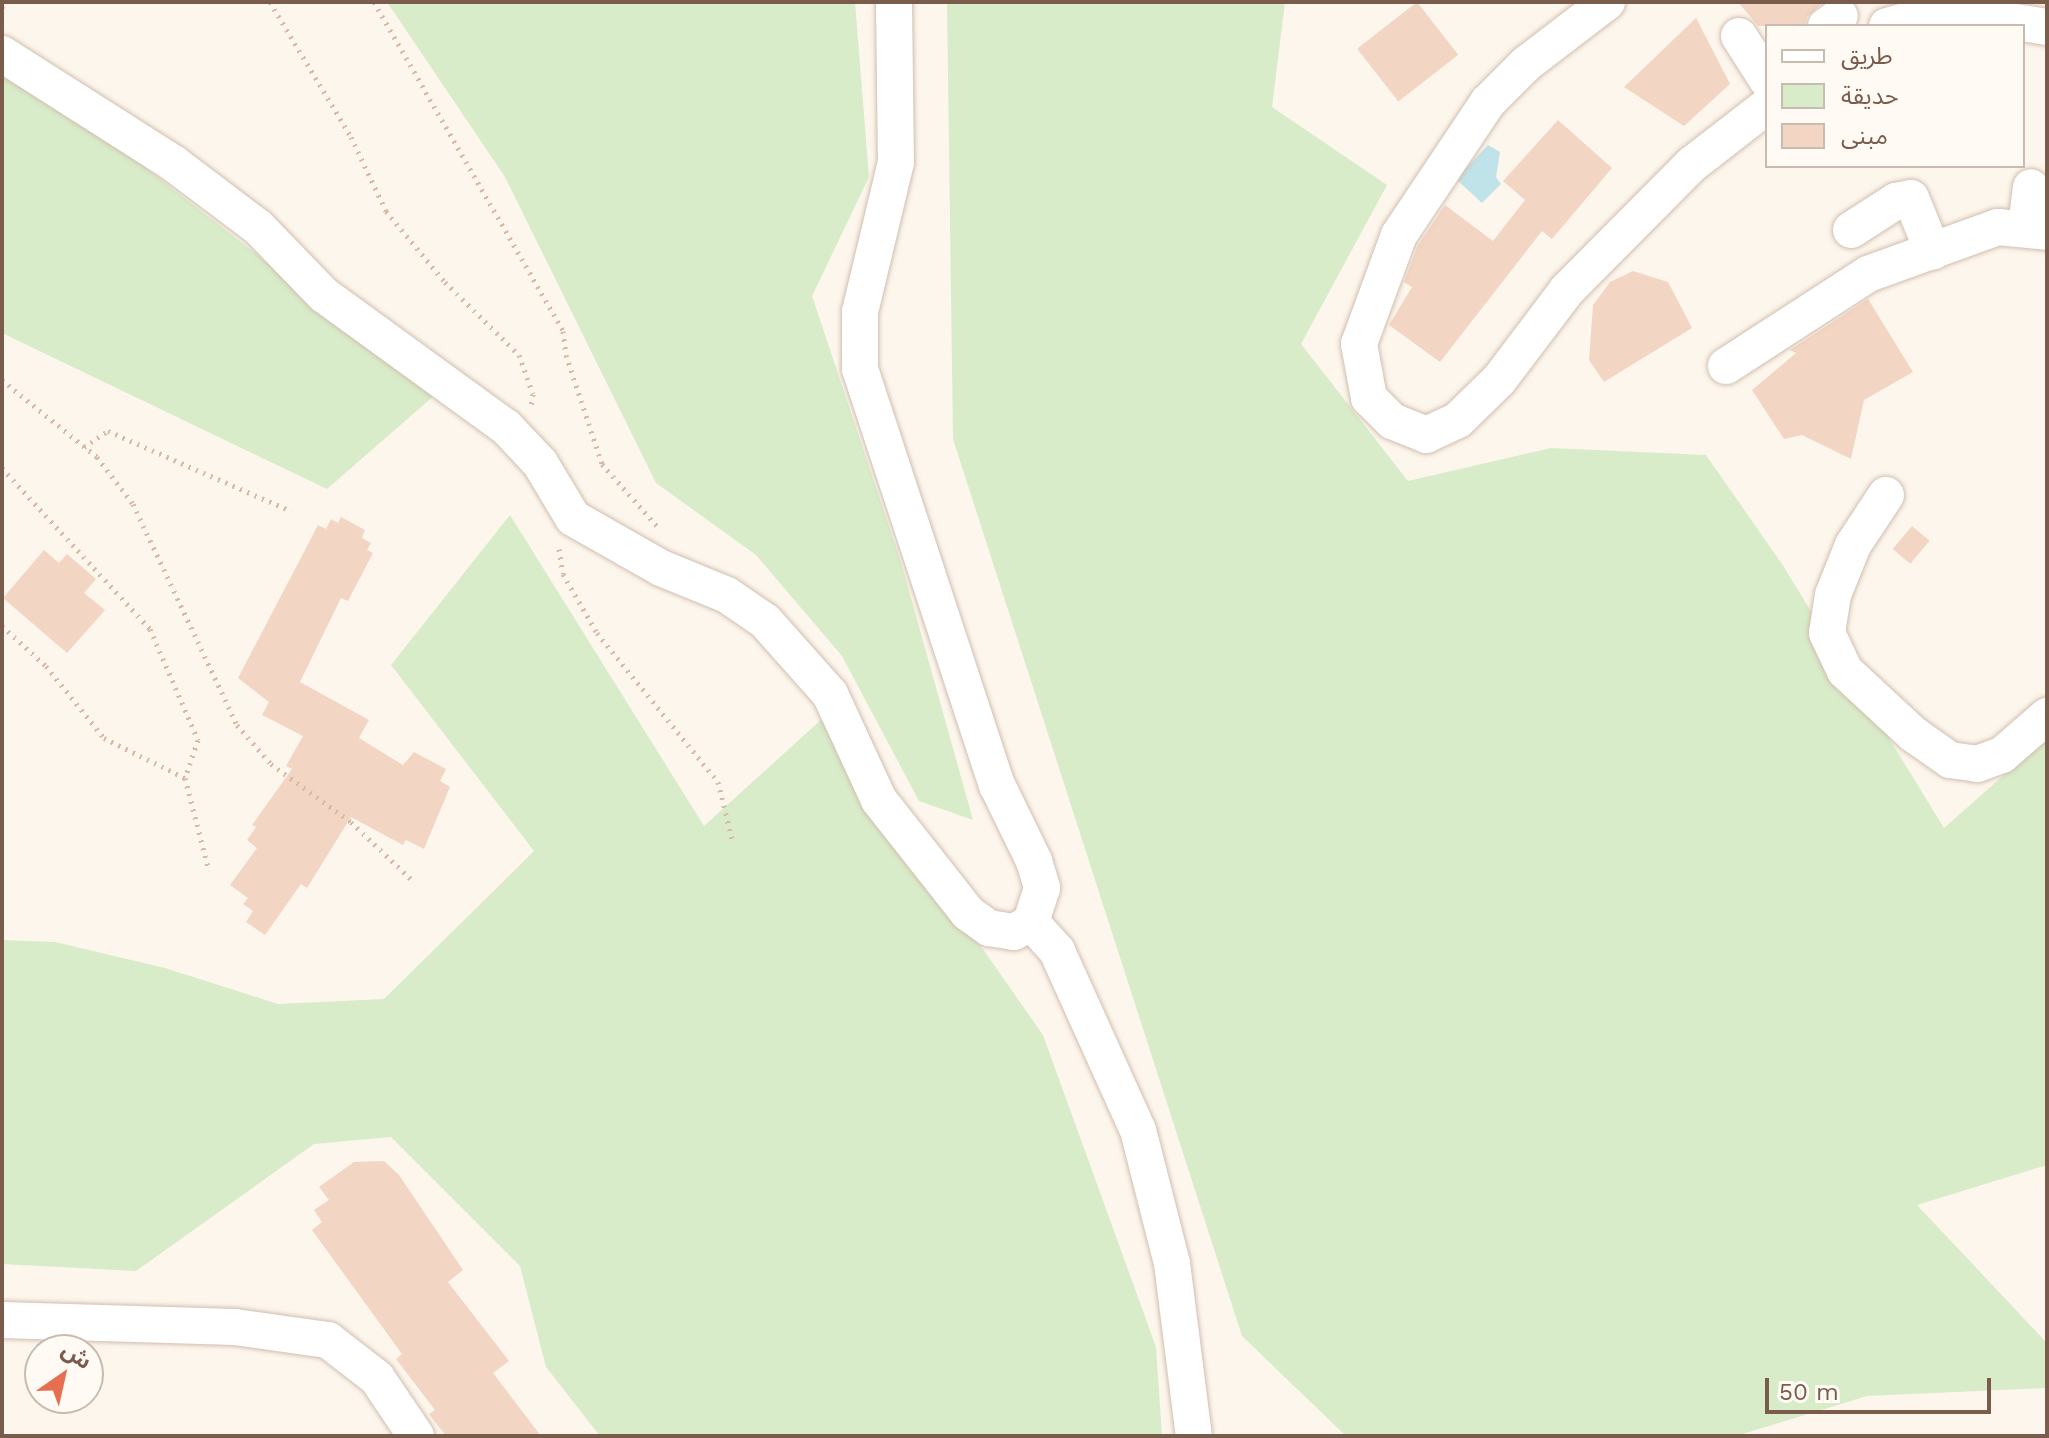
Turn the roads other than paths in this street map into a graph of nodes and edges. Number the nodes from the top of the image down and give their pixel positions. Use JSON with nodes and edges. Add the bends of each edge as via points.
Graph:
{"nodes":[{"id":1,"x":894,"y":2,"type":"edge"},
{"id":2,"x":1607,"y":2,"type":"edge"},
{"id":3,"x":1894,"y":24,"type":"edge"},
{"id":4,"x":2047,"y":27,"type":"edge"},
{"id":5,"x":1739,"y":36,"type":"dead end"},
{"id":6,"x":2,"y":54,"type":"edge"},
{"id":7,"x":1765,"y":71,"type":"edge"},
{"id":8,"x":1765,"y":108,"type":"edge"},
{"id":9,"x":2031,"y":187,"type":"dead end"},
{"id":10,"x":2036,"y":229,"type":"edge"},
{"id":11,"x":1851,"y":230,"type":"dead end"},
{"id":12,"x":1933,"y":252,"type":"junction"},
{"id":13,"x":1726,"y":366,"type":"dead end"},
{"id":14,"x":1886,"y":495,"type":"dead end"},
{"id":15,"x":2047,"y":716,"type":"edge"},
{"id":16,"x":1031,"y":922,"type":"junction"},
{"id":17,"x":2,"y":1320,"type":"edge"},
{"id":18,"x":416,"y":1436,"type":"edge"},
{"id":19,"x":1194,"y":1436,"type":"edge"}],
"edges":[{"from":1,"to":16,"type":"street","via":[[896,162],[860,312],[860,369],[997,785],[1034,861],[1042,888]]},
{"from":2,"to":8,"type":"street","via":[[1526,64],[1488,102],[1399,235],[1359,344],[1369,398],[1392,421],[1426,435],[1458,420],[1499,380],[1567,290],[1691,165]]},
{"from":3,"to":4,"type":"street","via":[[1926,15],[1967,14]]},
{"from":5,"to":7,"type":"street"},
{"from":6,"to":16,"type":"street","via":[[236,210],[282,248],[324,295],[524,444],[573,518],[661,568],[727,595],[786,641],[830,694],[879,800],[968,913],[989,928],[1014,932]]},
{"from":9,"to":10,"type":"street"},
{"from":10,"to":12,"type":"street","via":[[1998,227]]},
{"from":11,"to":12,"type":"street","via":[[1896,201],[1911,198]]},
{"from":12,"to":13,"type":"street","via":[[1868,274]]},
{"from":14,"to":15,"type":"street","via":[[1853,545],[1833,595],[1827,633],[1845,671],[1913,734],[1950,760],[1977,764],[2002,755]]},
{"from":16,"to":19,"type":"street","via":[[1057,951],[1138,1130],[1172,1263]]},
{"from":17,"to":18,"type":"street","via":[[235,1327],[328,1340],[354,1355],[377,1378]]}]}
